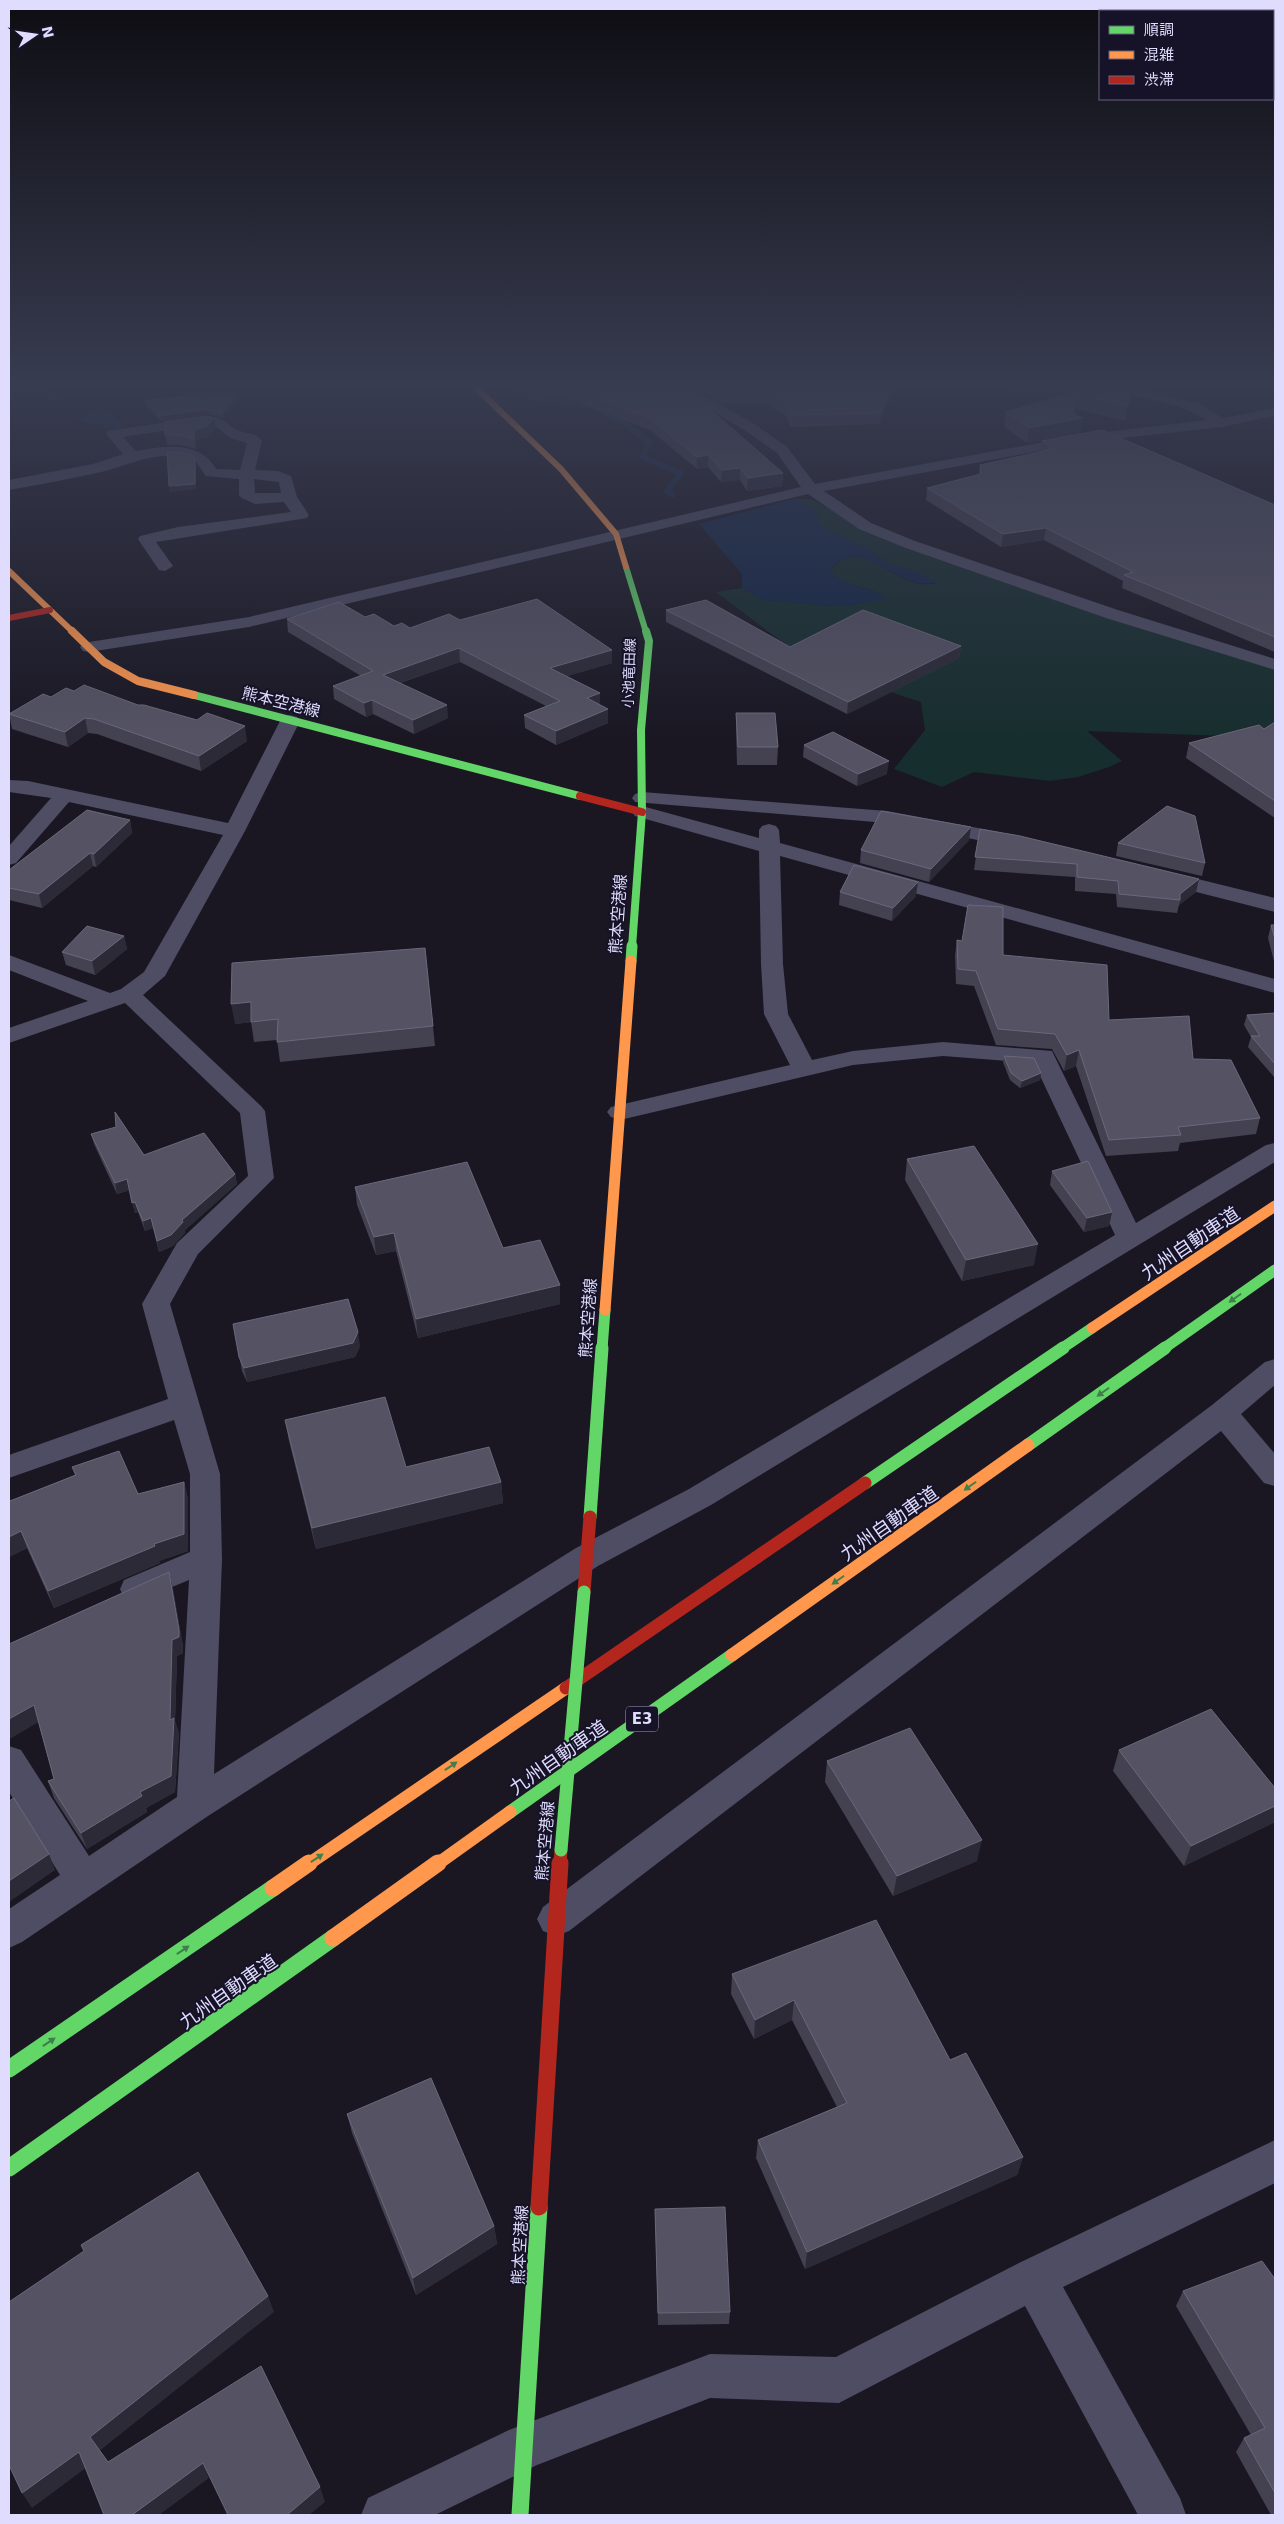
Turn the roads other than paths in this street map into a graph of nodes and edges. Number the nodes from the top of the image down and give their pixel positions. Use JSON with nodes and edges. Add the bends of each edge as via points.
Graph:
{"nodes":[{"id":1,"x":294,"y":504,"type":"edge"},
{"id":2,"x":591,"y":504,"type":"edge"},
{"id":3,"x":746,"y":504,"type":"edge"},
{"id":4,"x":832,"y":504,"type":"edge"},
{"id":5,"x":616,"y":534,"type":"junction"},
{"id":6,"x":165,"y":566,"type":"dead end"},
{"id":7,"x":9,"y":571,"type":"edge"},
{"id":8,"x":50,"y":610,"type":"junction"},
{"id":9,"x":9,"y":618,"type":"edge"},
{"id":10,"x":89,"y":647,"type":"junction"},
{"id":11,"x":1275,"y":664,"type":"edge"},
{"id":12,"x":290,"y":721,"type":"junction"},
{"id":13,"x":9,"y":786,"type":"edge"},
{"id":14,"x":64,"y":794,"type":"junction"},
{"id":15,"x":642,"y":805,"type":"junction"},
{"id":16,"x":769,"y":807,"type":"junction"},
{"id":17,"x":235,"y":830,"type":"junction"},
{"id":18,"x":1038,"y":846,"type":"edge"},
{"id":19,"x":770,"y":847,"type":"junction"},
{"id":20,"x":9,"y":859,"type":"edge"},
{"id":21,"x":1144,"y":872,"type":"edge"},
{"id":22,"x":1275,"y":905,"type":"edge"},
{"id":23,"x":9,"y":962,"type":"edge"},
{"id":24,"x":1275,"y":986,"type":"edge"},
{"id":25,"x":119,"y":997,"type":"junction"},
{"id":26,"x":9,"y":1036,"type":"edge"},
{"id":27,"x":804,"y":1069,"type":"junction"},
{"id":28,"x":620,"y":1112,"type":"junction"},
{"id":29,"x":1275,"y":1151,"type":"edge"},
{"id":30,"x":1275,"y":1206,"type":"edge"},
{"id":31,"x":1130,"y":1238,"type":"junction"},
{"id":32,"x":1275,"y":1270,"type":"edge"},
{"id":33,"x":1275,"y":1369,"type":"edge"},
{"id":34,"x":184,"y":1405,"type":"junction"},
{"id":35,"x":1223,"y":1413,"type":"junction"},
{"id":36,"x":9,"y":1467,"type":"edge"},
{"id":37,"x":1275,"y":1475,"type":"edge"},
{"id":38,"x":587,"y":1557,"type":"junction"},
{"id":39,"x":206,"y":1559,"type":"junction"},
{"id":40,"x":107,"y":1602,"type":"edge"},
{"id":41,"x":9,"y":1761,"type":"edge"},
{"id":42,"x":195,"y":1805,"type":"junction"},
{"id":43,"x":83,"y":1879,"type":"junction"},
{"id":44,"x":556,"y":1919,"type":"junction"},
{"id":45,"x":9,"y":1930,"type":"edge"},
{"id":46,"x":9,"y":2069,"type":"edge"},
{"id":47,"x":1275,"y":2161,"type":"edge"},
{"id":48,"x":9,"y":2168,"type":"edge"},
{"id":49,"x":1034,"y":2278,"type":"junction"},
{"id":50,"x":525,"y":2446,"type":"junction"},
{"id":51,"x":385,"y":2515,"type":"edge"},
{"id":52,"x":520,"y":2515,"type":"edge"},
{"id":53,"x":1163,"y":2515,"type":"edge"}],
"edges":[{"from":1,"to":6,"type":"street","via":[[301,515],[146,539]]},
{"from":2,"to":5,"type":"main road","name":"小池竜田線"},
{"from":3,"to":5,"type":"street"},
{"from":4,"to":11,"type":"street","via":[[866,526],[909,544],[1112,614]]},
{"from":5,"to":10,"type":"street","via":[[249,622]]},
{"from":5,"to":15,"type":"main road","name":"小池竜田線","via":[[648,641],[642,730]]},
{"from":7,"to":8,"type":"main road","name":"熊本空港線"},
{"from":8,"to":9,"type":"main road"},
{"from":8,"to":10,"type":"main road","name":"熊本空港線"},
{"from":10,"to":12,"type":"main road","name":"熊本空港線","via":[[104,662],[138,681]]},
{"from":12,"to":15,"type":"main road","name":"熊本空港線"},
{"from":12,"to":17,"type":"street"},
{"from":13,"to":14,"type":"street"},
{"from":14,"to":17,"type":"street"},
{"from":14,"to":20,"type":"street"},
{"from":15,"to":16,"type":"street"},
{"from":15,"to":19,"type":"street"},
{"from":15,"to":28,"type":"main road","name":"熊本空港線"},
{"from":16,"to":18,"type":"street","via":[[887,817]]},
{"from":16,"to":19,"type":"street"},
{"from":17,"to":25,"type":"street","via":[[153,976]]},
{"from":19,"to":24,"type":"street"},
{"from":19,"to":27,"type":"street","via":[[776,1014]]},
{"from":21,"to":22,"type":"street"},
{"from":23,"to":25,"type":"street"},
{"from":25,"to":26,"type":"street"},
{"from":25,"to":34,"type":"street","via":[[252,1111],[261,1178],[187,1249],[156,1304]]},
{"from":27,"to":28,"type":"street"},
{"from":27,"to":31,"type":"street","via":[[853,1058],[943,1049],[1043,1056]]},
{"from":28,"to":38,"type":"main road","name":"熊本空港線"},
{"from":29,"to":31,"type":"street"},
{"from":46,"to":30,"type":"main road","name":"九州自動車道","one_way":true,"via":[[1002,1388]]},
{"from":31,"to":38,"type":"street","via":[[700,1497]]},
{"from":32,"to":48,"type":"main road","name":"九州自動車道","number":"E3","one_way":true},
{"from":33,"to":35,"type":"street"},
{"from":34,"to":36,"type":"street"},
{"from":34,"to":39,"type":"street","via":[[205,1474]]},
{"from":35,"to":37,"type":"street"},
{"from":35,"to":44,"type":"street"},
{"from":38,"to":42,"type":"street"},
{"from":38,"to":44,"type":"main road","name":"熊本空港線","bridge":true},
{"from":39,"to":40,"type":"street"},
{"from":39,"to":42,"type":"street"},
{"from":41,"to":43,"type":"street"},
{"from":42,"to":43,"type":"street"},
{"from":43,"to":45,"type":"street"},
{"from":44,"to":50,"type":"main road","name":"熊本空港線"},
{"from":47,"to":49,"type":"street"},
{"from":49,"to":50,"type":"street","via":[[838,2380],[710,2376]]},
{"from":49,"to":53,"type":"street"},
{"from":50,"to":51,"type":"street"},
{"from":50,"to":52,"type":"main road","name":"熊本空港線"}]}
